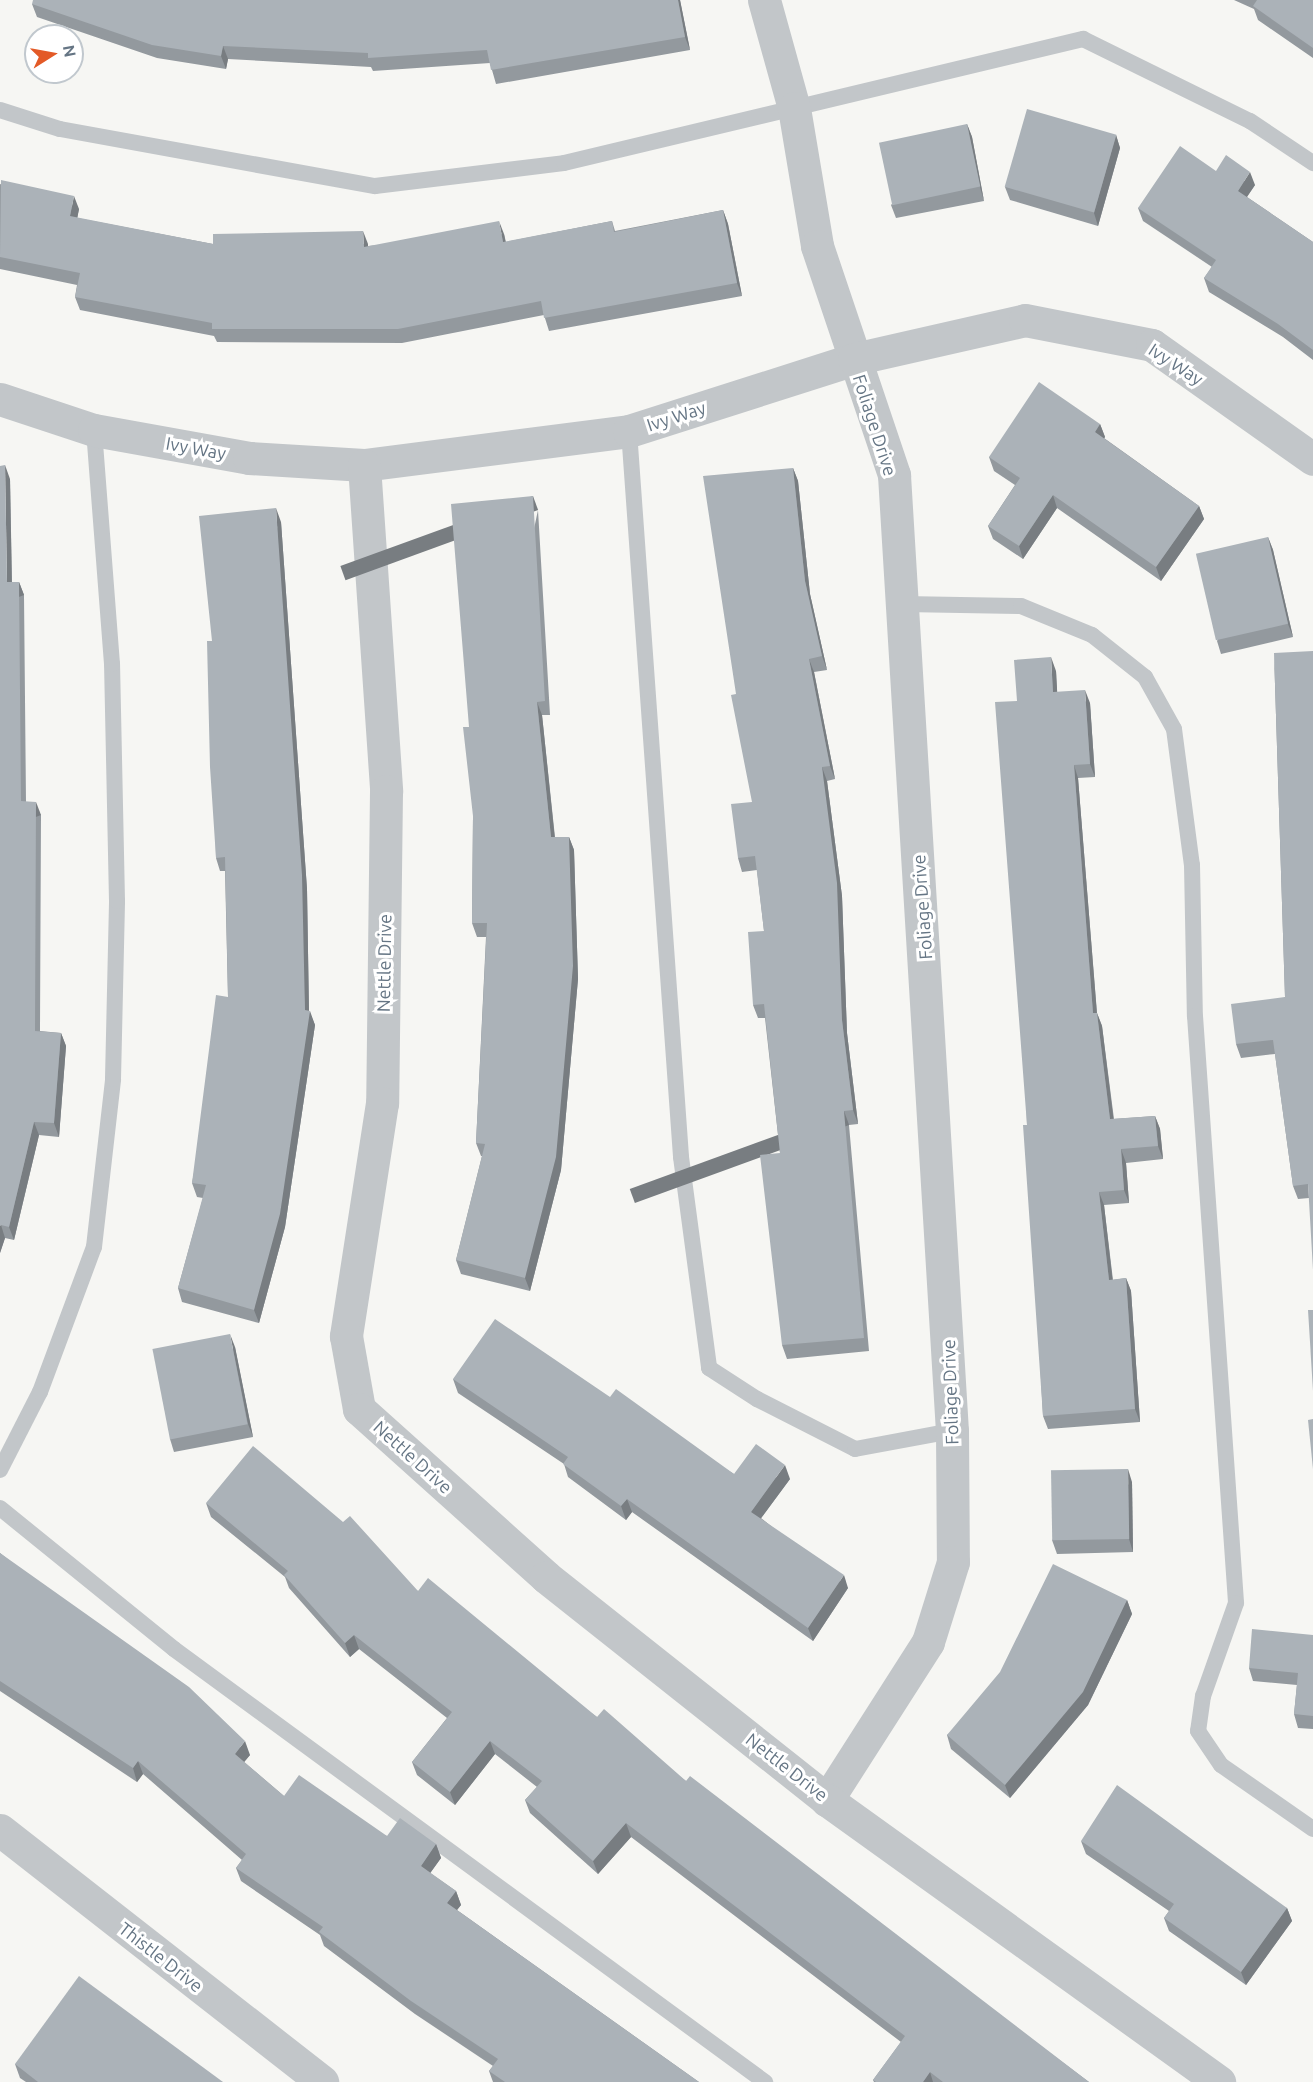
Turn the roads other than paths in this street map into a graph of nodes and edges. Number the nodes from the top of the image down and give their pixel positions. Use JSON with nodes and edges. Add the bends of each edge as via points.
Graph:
{"nodes":[{"id":1,"x":764,"y":0,"type":"edge"},
{"id":2,"x":794,"y":108,"type":"junction"},
{"id":3,"x":0,"y":110,"type":"edge"},
{"id":4,"x":1313,"y":163,"type":"edge"},
{"id":5,"x":854,"y":359,"type":"junction"},
{"id":6,"x":0,"y":399,"type":"edge"},
{"id":7,"x":94,"y":430,"type":"junction"},
{"id":8,"x":629,"y":431,"type":"junction"},
{"id":9,"x":1313,"y":459,"type":"edge"},
{"id":10,"x":364,"y":465,"type":"junction"},
{"id":11,"x":903,"y":604,"type":"junction"},
{"id":12,"x":952,"y":1431,"type":"junction"},
{"id":13,"x":0,"y":1470,"type":"edge"},
{"id":14,"x":0,"y":1508,"type":"edge"},
{"id":15,"x":827,"y":1800,"type":"junction"},
{"id":16,"x":1313,"y":1829,"type":"edge"},
{"id":17,"x":0,"y":1830,"type":"edge"},
{"id":18,"x":322,"y":2082,"type":"edge"},
{"id":19,"x":765,"y":2082,"type":"edge"},
{"id":20,"x":1220,"y":2082,"type":"edge"}],
"edges":[{"from":1,"to":2,"type":"street","name":"Foliage Drive"},
{"from":2,"to":3,"type":"lane","via":[[564,164],[375,186],[60,129]]},
{"from":2,"to":4,"type":"lane","via":[[1083,39],[1250,120]]},
{"from":2,"to":5,"type":"street","name":"Foliage Drive","via":[[817,246]]},
{"from":5,"to":8,"type":"street","name":"Ivy Way"},
{"from":5,"to":9,"type":"street","name":"Ivy Way","via":[[1025,320],[1152,345]]},
{"from":5,"to":11,"type":"street","name":"Foliage Drive","via":[[894,475]]},
{"from":6,"to":7,"type":"street","name":"Ivy Way"},
{"from":7,"to":10,"type":"street","name":"Ivy Way","via":[[249,458]]},
{"from":7,"to":13,"type":"lane","via":[[112,664],[117,901],[113,1079],[94,1247],[40,1392]]},
{"from":8,"to":10,"type":"street","name":"Ivy Way"},
{"from":8,"to":12,"type":"lane","via":[[680,1144],[709,1368],[757,1399],[855,1449]]},
{"from":10,"to":15,"type":"street","name":"Nettle Drive","via":[[386,791],[382,1103],[346,1336],[359,1409],[546,1577]]},
{"from":11,"to":12,"type":"street","name":"Foliage Drive"},
{"from":11,"to":16,"type":"lane","via":[[1021,606],[1092,636],[1145,677],[1173,729],[1192,865],[1196,1027],[1236,1603],[1203,1696],[1198,1731],[1221,1765]]},
{"from":12,"to":15,"type":"street","name":"Foliage Drive","via":[[953,1562],[928,1642]]},
{"from":14,"to":19,"type":"lane","via":[[174,1649]]},
{"from":15,"to":20,"type":"street","name":"Nettle Drive"},
{"from":17,"to":18,"type":"street","name":"Thistle Drive"}]}
